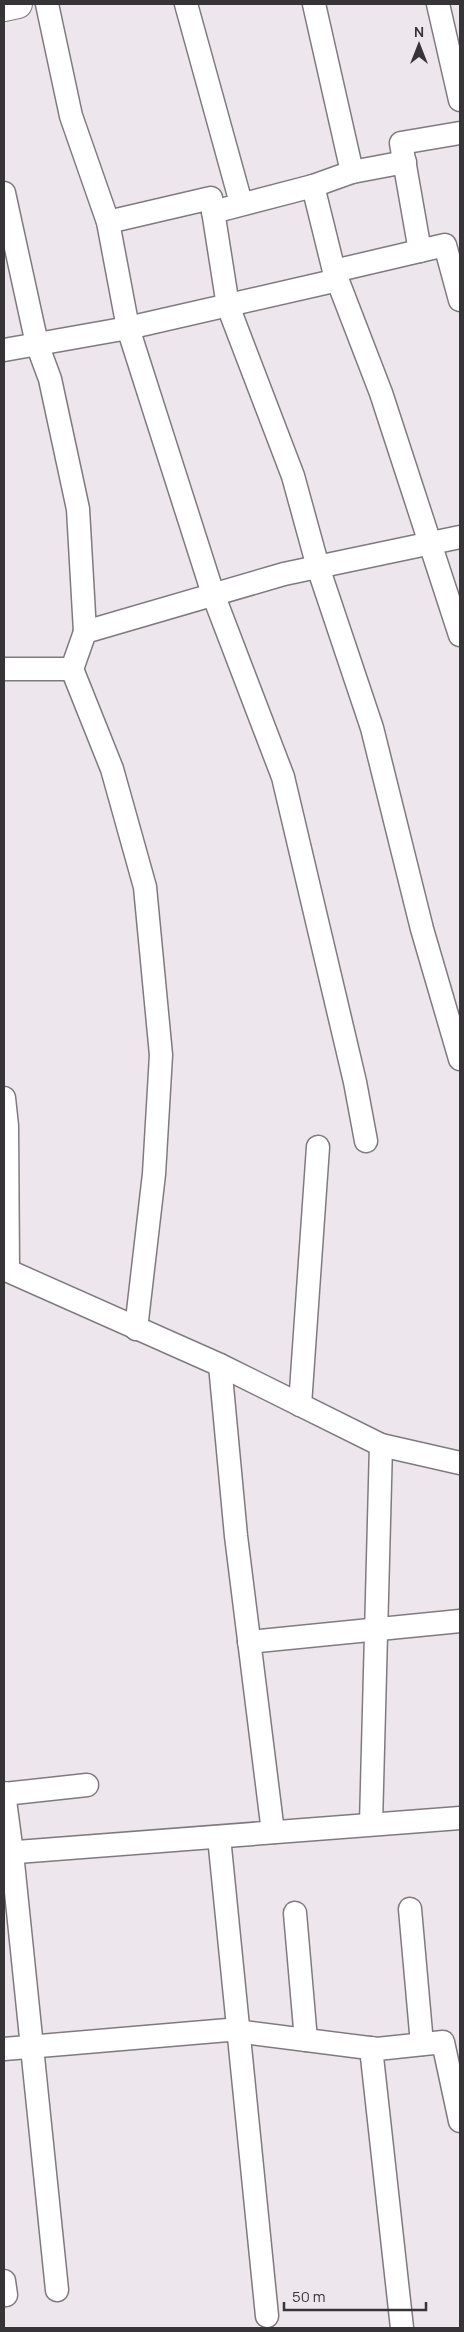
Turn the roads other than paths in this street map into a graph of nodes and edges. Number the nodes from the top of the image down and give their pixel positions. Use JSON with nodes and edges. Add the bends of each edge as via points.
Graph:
{"nodes":[{"id":1,"x":18,"y":4,"type":"edge"},
{"id":2,"x":47,"y":4,"type":"edge"},
{"id":3,"x":186,"y":4,"type":"edge"},
{"id":4,"x":314,"y":4,"type":"edge"},
{"id":5,"x":438,"y":4,"type":"edge"},
{"id":6,"x":4,"y":7,"type":"edge"},
{"id":7,"x":460,"y":100,"type":"edge"},
{"id":8,"x":460,"y":133,"type":"edge"},
{"id":9,"x":405,"y":162,"type":"junction"},
{"id":10,"x":352,"y":172,"type":"junction"},
{"id":11,"x":313,"y":186,"type":"junction"},
{"id":12,"x":4,"y":193,"type":"edge"},
{"id":13,"x":241,"y":203,"type":"junction"},
{"id":14,"x":213,"y":212,"type":"junction"},
{"id":15,"x":108,"y":222,"type":"junction"},
{"id":16,"x":452,"y":244,"type":"edge"},
{"id":17,"x":420,"y":251,"type":"junction"},
{"id":18,"x":336,"y":276,"type":"junction"},
{"id":19,"x":460,"y":300,"type":"edge"},
{"id":20,"x":228,"y":306,"type":"junction"},
{"id":21,"x":128,"y":328,"type":"junction"},
{"id":22,"x":37,"y":344,"type":"junction"},
{"id":23,"x":4,"y":350,"type":"edge"},
{"id":24,"x":460,"y":537,"type":"edge"},
{"id":25,"x":428,"y":544,"type":"junction"},
{"id":26,"x":318,"y":567,"type":"junction"},
{"id":27,"x":213,"y":594,"type":"junction"},
{"id":28,"x":85,"y":632,"type":"junction"},
{"id":29,"x":460,"y":635,"type":"edge"},
{"id":30,"x":4,"y":669,"type":"edge"},
{"id":31,"x":72,"y":669,"type":"junction"},
{"id":32,"x":460,"y":1059,"type":"edge"},
{"id":33,"x":4,"y":1098,"type":"edge"},
{"id":34,"x":366,"y":1142,"type":"dead end"},
{"id":35,"x":318,"y":1147,"type":"dead end"},
{"id":36,"x":6,"y":1269,"type":"edge"},
{"id":37,"x":136,"y":1329,"type":"junction"},
{"id":38,"x":220,"y":1365,"type":"junction"},
{"id":39,"x":300,"y":1405,"type":"junction"},
{"id":40,"x":381,"y":1445,"type":"junction"},
{"id":41,"x":460,"y":1463,"type":"edge"},
{"id":42,"x":460,"y":1621,"type":"edge"},
{"id":43,"x":376,"y":1629,"type":"junction"},
{"id":44,"x":249,"y":1642,"type":"junction"},
{"id":45,"x":87,"y":1785,"type":"dead end"},
{"id":46,"x":4,"y":1794,"type":"edge"},
{"id":47,"x":460,"y":1818,"type":"edge"},
{"id":48,"x":371,"y":1824,"type":"junction"},
{"id":49,"x":273,"y":1832,"type":"junction"},
{"id":50,"x":219,"y":1837,"type":"junction"},
{"id":51,"x":8,"y":1853,"type":"edge"},
{"id":52,"x":410,"y":1909,"type":"dead end"},
{"id":53,"x":295,"y":1913,"type":"dead end"},
{"id":54,"x":237,"y":2032,"type":"junction"},
{"id":55,"x":306,"y":2040,"type":"junction"},
{"id":56,"x":422,"y":2044,"type":"junction"},
{"id":57,"x":32,"y":2046,"type":"junction"},
{"id":58,"x":371,"y":2048,"type":"junction"},
{"id":59,"x":4,"y":2049,"type":"edge"},
{"id":60,"x":460,"y":2121,"type":"edge"},
{"id":61,"x":57,"y":2290,"type":"dead end"},
{"id":62,"x":266,"y":2316,"type":"dead end"},
{"id":63,"x":402,"y":2328,"type":"edge"}],
"edges":[{"from":1,"to":6,"type":"street"},
{"from":2,"to":15,"type":"street","via":[[71,116]]},
{"from":3,"to":13,"type":"street"},
{"from":4,"to":10,"type":"street"},
{"from":5,"to":7,"type":"street"},
{"from":8,"to":9,"type":"street","via":[[401,143]]},
{"from":9,"to":10,"type":"street"},
{"from":9,"to":17,"type":"street"},
{"from":10,"to":11,"type":"street"},
{"from":11,"to":13,"type":"street"},
{"from":11,"to":18,"type":"street"},
{"from":12,"to":22,"type":"street"},
{"from":13,"to":14,"type":"street"},
{"from":14,"to":15,"type":"street","via":[[211,198]]},
{"from":14,"to":20,"type":"street"},
{"from":15,"to":21,"type":"street"},
{"from":16,"to":17,"type":"street"},
{"from":16,"to":19,"type":"street"},
{"from":17,"to":18,"type":"street"},
{"from":18,"to":20,"type":"street"},
{"from":18,"to":25,"type":"street","via":[[380,394]]},
{"from":20,"to":21,"type":"street"},
{"from":20,"to":26,"type":"street","via":[[293,476]]},
{"from":21,"to":22,"type":"street"},
{"from":21,"to":27,"type":"street"},
{"from":22,"to":23,"type":"street"},
{"from":22,"to":28,"type":"street","via":[[50,379],[78,509]]},
{"from":24,"to":25,"type":"street"},
{"from":25,"to":26,"type":"street"},
{"from":25,"to":29,"type":"street"},
{"from":26,"to":27,"type":"street"},
{"from":26,"to":32,"type":"street","via":[[372,728],[422,929]]},
{"from":27,"to":28,"type":"street"},
{"from":27,"to":34,"type":"street","via":[[283,777],[355,1082]]},
{"from":28,"to":31,"type":"street"},
{"from":30,"to":31,"type":"street"},
{"from":31,"to":37,"type":"street","via":[[112,769],[146,897],[161,1055],[154,1174]]},
{"from":33,"to":36,"type":"street","via":[[7,1126]]},
{"from":35,"to":39,"type":"street"},
{"from":36,"to":37,"type":"street"},
{"from":37,"to":38,"type":"street"},
{"from":38,"to":39,"type":"street"},
{"from":38,"to":44,"type":"street"},
{"from":39,"to":40,"type":"street"},
{"from":40,"to":41,"type":"street"},
{"from":40,"to":43,"type":"street"},
{"from":42,"to":43,"type":"street"},
{"from":43,"to":44,"type":"street"},
{"from":43,"to":48,"type":"street"},
{"from":44,"to":49,"type":"street"},
{"from":45,"to":46,"type":"street"},
{"from":46,"to":51,"type":"street"},
{"from":47,"to":48,"type":"street"},
{"from":48,"to":49,"type":"street"},
{"from":49,"to":50,"type":"street"},
{"from":50,"to":51,"type":"street"},
{"from":50,"to":54,"type":"street"},
{"from":51,"to":57,"type":"street"},
{"from":52,"to":56,"type":"street"},
{"from":53,"to":55,"type":"street"},
{"from":54,"to":55,"type":"street"},
{"from":54,"to":57,"type":"street","via":[[228,2030]]},
{"from":54,"to":62,"type":"street"},
{"from":55,"to":58,"type":"street"},
{"from":56,"to":58,"type":"street"},
{"from":56,"to":60,"type":"street","via":[[443,2042]]},
{"from":57,"to":59,"type":"street"},
{"from":57,"to":61,"type":"street"},
{"from":58,"to":63,"type":"street"}]}
